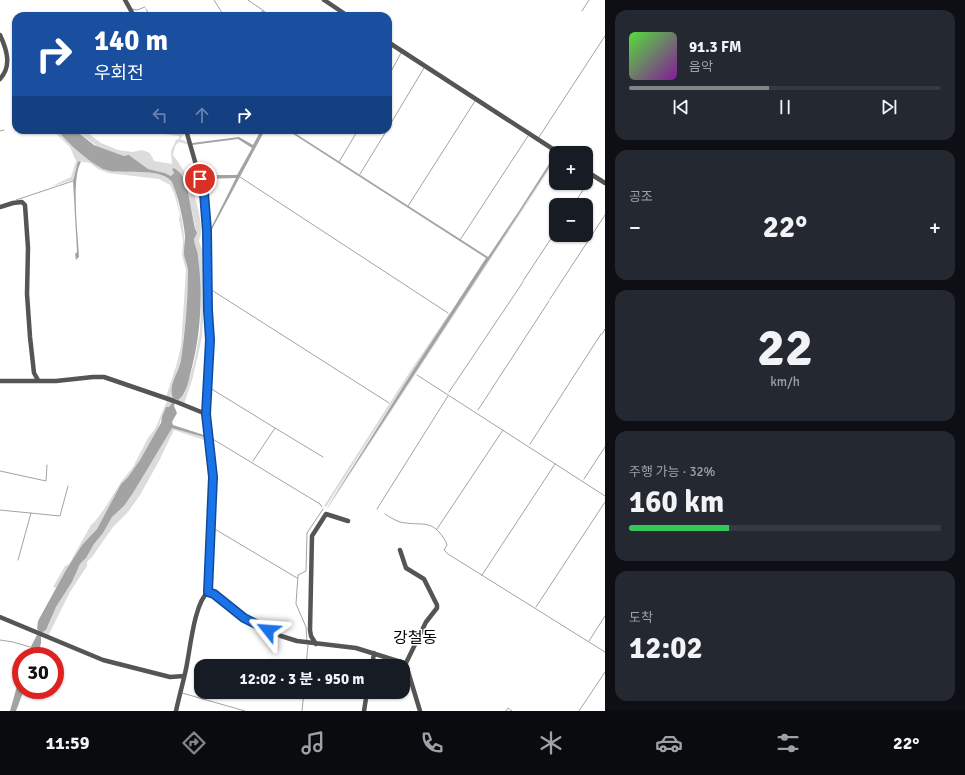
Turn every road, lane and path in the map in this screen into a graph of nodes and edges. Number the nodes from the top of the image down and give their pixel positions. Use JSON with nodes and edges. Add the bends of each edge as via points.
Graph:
{"nodes":[{"id":1,"x":125,"y":0,"type":"edge"},
{"id":2,"x":324,"y":0,"type":"edge"},
{"id":3,"x":132,"y":12,"type":"edge"},
{"id":4,"x":342,"y":12,"type":"edge"},
{"id":5,"x":0,"y":35,"type":"edge"},
{"id":6,"x":392,"y":45,"type":"edge"},
{"id":7,"x":0,"y":79,"type":"edge"},
{"id":8,"x":187,"y":134,"type":"edge"},
{"id":9,"x":549,"y":147,"type":"edge"},
{"id":10,"x":593,"y":175,"type":"edge"},
{"id":11,"x":605,"y":183,"type":"edge"},
{"id":12,"x":0,"y":207,"type":"edge"},
{"id":13,"x":38,"y":380,"type":"junction"},
{"id":14,"x":0,"y":381,"type":"edge"},
{"id":15,"x":206,"y":414,"type":"junction"},
{"id":16,"x":348,"y":521,"type":"dead end"},
{"id":17,"x":400,"y":550,"type":"dead end"},
{"id":18,"x":208,"y":592,"type":"junction"},
{"id":19,"x":0,"y":617,"type":"edge"},
{"id":20,"x":316,"y":644,"type":"junction"},
{"id":21,"x":374,"y":653,"type":"junction"},
{"id":22,"x":373,"y":659,"type":"edge"},
{"id":23,"x":395,"y":659,"type":"edge"},
{"id":24,"x":408,"y":659,"type":"edge"},
{"id":25,"x":184,"y":676,"type":"junction"},
{"id":26,"x":410,"y":680,"type":"edge"},
{"id":27,"x":366,"y":699,"type":"edge"},
{"id":28,"x":176,"y":711,"type":"edge"},
{"id":29,"x":364,"y":711,"type":"edge"},
{"id":30,"x":420,"y":711,"type":"edge"}],
"edges":[{"from":1,"to":3,"type":"street"},
{"from":2,"to":4,"type":"street"},
{"from":5,"to":7,"type":"street","via":[[8,62]]},
{"from":6,"to":9,"type":"street"},
{"from":8,"to":15,"type":"street","via":[[204,193],[207,231],[210,345]]},
{"from":10,"to":11,"type":"street"},
{"from":12,"to":13,"type":"street","via":[[19,202],[24,205],[28,248],[27,294],[30,336],[34,373]]},
{"from":13,"to":14,"type":"street"},
{"from":13,"to":15,"type":"street","via":[[104,377]]},
{"from":15,"to":18,"type":"street","via":[[213,477]]},
{"from":16,"to":20,"type":"street","via":[[326,514],[312,536],[310,630]]},
{"from":17,"to":24,"type":"street","via":[[406,568],[424,580],[437,605]]},
{"from":18,"to":20,"type":"street","via":[[248,620],[274,634],[290,640]]},
{"from":18,"to":25,"type":"street","via":[[200,606],[192,632]]},
{"from":19,"to":25,"type":"street","via":[[103,660],[170,677]]},
{"from":20,"to":21,"type":"street","via":[[356,648]]},
{"from":21,"to":22,"type":"street"},
{"from":21,"to":23,"type":"street"},
{"from":25,"to":28,"type":"street"},
{"from":26,"to":30,"type":"street"},
{"from":27,"to":29,"type":"street"}]}
